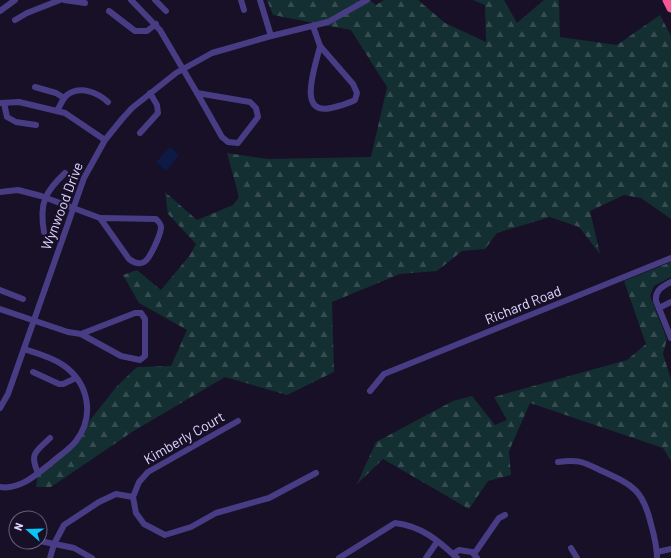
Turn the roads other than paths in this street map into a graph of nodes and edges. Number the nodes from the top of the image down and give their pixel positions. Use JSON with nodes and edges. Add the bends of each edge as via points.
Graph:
{"nodes":[{"id":1,"x":15,"y":0,"type":"edge"},
{"id":2,"x":60,"y":0,"type":"edge"},
{"id":3,"x":64,"y":0,"type":"edge"},
{"id":4,"x":131,"y":0,"type":"edge"},
{"id":5,"x":155,"y":0,"type":"edge"},
{"id":6,"x":241,"y":0,"type":"edge"},
{"id":7,"x":260,"y":0,"type":"edge"},
{"id":8,"x":367,"y":0,"type":"edge"},
{"id":9,"x":667,"y":0,"type":"edge"},
{"id":10,"x":84,"y":3,"type":"dead end"},
{"id":11,"x":671,"y":8,"type":"edge"},
{"id":12,"x":166,"y":10,"type":"dead end"},
{"id":13,"x":244,"y":10,"type":"dead end"},
{"id":14,"x":0,"y":11,"type":"edge"},
{"id":15,"x":109,"y":11,"type":"dead end"},
{"id":16,"x":14,"y":20,"type":"dead end"},
{"id":17,"x":156,"y":24,"type":"junction"},
{"id":18,"x":313,"y":26,"type":"junction"},
{"id":19,"x":271,"y":36,"type":"junction"},
{"id":20,"x":320,"y":46,"type":"junction"},
{"id":21,"x":184,"y":70,"type":"junction"},
{"id":22,"x":35,"y":87,"type":"dead end"},
{"id":23,"x":150,"y":93,"type":"junction"},
{"id":24,"x":197,"y":93,"type":"junction"},
{"id":25,"x":64,"y":98,"type":"junction"},
{"id":26,"x":108,"y":102,"type":"dead end"},
{"id":27,"x":2,"y":103,"type":"edge"},
{"id":28,"x":57,"y":111,"type":"junction"},
{"id":29,"x":36,"y":125,"type":"dead end"},
{"id":30,"x":140,"y":133,"type":"dead end"},
{"id":31,"x":105,"y":140,"type":"junction"},
{"id":32,"x":65,"y":173,"type":"dead end"},
{"id":33,"x":0,"y":192,"type":"edge"},
{"id":34,"x":45,"y":197,"type":"junction"},
{"id":35,"x":73,"y":207,"type":"junction"},
{"id":36,"x":100,"y":218,"type":"junction"},
{"id":37,"x":44,"y":232,"type":"dead end"},
{"id":38,"x":671,"y":258,"type":"edge"},
{"id":39,"x":671,"y":282,"type":"edge"},
{"id":40,"x":0,"y":290,"type":"edge"},
{"id":41,"x":23,"y":298,"type":"dead end"},
{"id":42,"x":671,"y":302,"type":"edge"},
{"id":43,"x":659,"y":308,"type":"junction"},
{"id":44,"x":0,"y":309,"type":"edge"},
{"id":45,"x":33,"y":320,"type":"junction"},
{"id":46,"x":81,"y":334,"type":"junction"},
{"id":47,"x":671,"y":338,"type":"edge"},
{"id":48,"x":24,"y":349,"type":"junction"},
{"id":49,"x":33,"y":372,"type":"dead end"},
{"id":50,"x":76,"y":378,"type":"junction"},
{"id":51,"x":370,"y":390,"type":"dead end"},
{"id":52,"x":0,"y":408,"type":"edge"},
{"id":53,"x":238,"y":421,"type":"dead end"},
{"id":54,"x":50,"y":438,"type":"dead end"},
{"id":55,"x":558,"y":462,"type":"dead end"},
{"id":56,"x":38,"y":473,"type":"junction"},
{"id":57,"x":316,"y":473,"type":"dead end"},
{"id":58,"x":0,"y":487,"type":"edge"},
{"id":59,"x":133,"y":497,"type":"junction"},
{"id":60,"x":506,"y":515,"type":"dead end"},
{"id":61,"x":437,"y":542,"type":"junction"},
{"id":62,"x":48,"y":543,"type":"edge"},
{"id":63,"x":54,"y":544,"type":"junction"},
{"id":64,"x":571,"y":548,"type":"dead end"},
{"id":65,"x":671,"y":549,"type":"edge"},
{"id":66,"x":657,"y":555,"type":"edge"},
{"id":67,"x":455,"y":556,"type":"edge"},
{"id":68,"x":475,"y":556,"type":"edge"},
{"id":69,"x":50,"y":558,"type":"edge"},
{"id":70,"x":92,"y":558,"type":"edge"},
{"id":71,"x":339,"y":558,"type":"edge"},
{"id":72,"x":426,"y":558,"type":"edge"},
{"id":73,"x":577,"y":558,"type":"edge"}],
"edges":[{"from":1,"to":14,"type":"street"},
{"from":2,"to":16,"type":"street"},
{"from":3,"to":10,"type":"street"},
{"from":4,"to":17,"type":"street"},
{"from":5,"to":12,"type":"street"},
{"from":6,"to":13,"type":"street"},
{"from":7,"to":19,"type":"street"},
{"from":8,"to":18,"type":"street","name":"Wynwood Drive","via":[[328,22]]},
{"from":9,"to":11,"type":"highway"},
{"from":15,"to":17,"type":"street","via":[[135,31],[147,31]]},
{"from":17,"to":21,"type":"street"},
{"from":18,"to":19,"type":"street","name":"Wynwood Drive"},
{"from":18,"to":20,"type":"street"},
{"from":19,"to":21,"type":"street","name":"Wynwood Drive","via":[[212,53]]},
{"from":20,"to":20,"type":"street","via":[[310,92],[311,101],[321,110],[346,105],[355,100],[357,93]]},
{"from":21,"to":23,"type":"street","name":"Wynwood Drive"},
{"from":21,"to":24,"type":"street"},
{"from":22,"to":25,"type":"street"},
{"from":23,"to":30,"type":"street","via":[[157,105],[158,113]]},
{"from":23,"to":31,"type":"street","name":"Wynwood Drive","via":[[132,108]]},
{"from":24,"to":24,"type":"street","via":[[222,137],[228,142],[238,143],[258,117],[256,108],[250,102]]},
{"from":25,"to":26,"type":"street","via":[[76,91],[88,91],[100,95]]},
{"from":25,"to":28,"type":"street"},
{"from":27,"to":28,"type":"street","via":[[19,102]]},
{"from":27,"to":29,"type":"street","via":[[7,117],[16,122]]},
{"from":28,"to":31,"type":"street","via":[[65,113]]},
{"from":31,"to":35,"type":"street","name":"Wynwood Drive","via":[[87,172]]},
{"from":32,"to":34,"type":"street"},
{"from":33,"to":34,"type":"street","via":[[18,190]]},
{"from":34,"to":35,"type":"street"},
{"from":34,"to":37,"type":"street","via":[[42,214]]},
{"from":35,"to":36,"type":"street"},
{"from":35,"to":45,"type":"street","name":"Wynwood Drive"},
{"from":36,"to":36,"type":"street","via":[[129,259],[134,263],[144,262],[161,230],[159,222],[149,218]]},
{"from":38,"to":51,"type":"street","name":"Richard Road","via":[[384,374]]},
{"from":39,"to":43,"type":"street","via":[[662,287],[656,295]]},
{"from":40,"to":41,"type":"street"},
{"from":42,"to":43,"type":"street"},
{"from":43,"to":47,"type":"street"},
{"from":44,"to":45,"type":"street"},
{"from":45,"to":46,"type":"street"},
{"from":45,"to":48,"type":"street","name":"Wynwood Drive"},
{"from":46,"to":46,"type":"street","via":[[121,356],[138,361],[145,356],[145,319],[141,313]]},
{"from":48,"to":50,"type":"street","via":[[56,361],[70,370]]},
{"from":48,"to":52,"type":"street","name":"Wynwood Drive","via":[[8,394]]},
{"from":49,"to":50,"type":"street","via":[[59,384]]},
{"from":50,"to":56,"type":"street","via":[[85,395],[88,407],[87,420],[76,441]]},
{"from":53,"to":59,"type":"street","name":"Kimberly Court","via":[[148,472],[139,482]]},
{"from":54,"to":56,"type":"street","via":[[33,455]]},
{"from":55,"to":66,"type":"street","via":[[574,459],[634,488],[642,496],[648,510]]},
{"from":56,"to":58,"type":"street","via":[[18,486]]},
{"from":57,"to":59,"type":"street","via":[[269,498],[216,513],[191,527],[165,535],[144,524],[136,513]]},
{"from":59,"to":63,"type":"street","via":[[116,494],[99,502],[64,525]]},
{"from":60,"to":68,"type":"street","via":[[499,518]]},
{"from":61,"to":67,"type":"street"},
{"from":61,"to":71,"type":"street","via":[[423,530],[395,523]]},
{"from":61,"to":72,"type":"street"},
{"from":62,"to":63,"type":"street"},
{"from":63,"to":69,"type":"street"},
{"from":63,"to":70,"type":"street","via":[[74,548]]},
{"from":64,"to":73,"type":"street"},
{"from":65,"to":66,"type":"street"},
{"from":67,"to":68,"type":"street","via":[[459,550]]}]}
